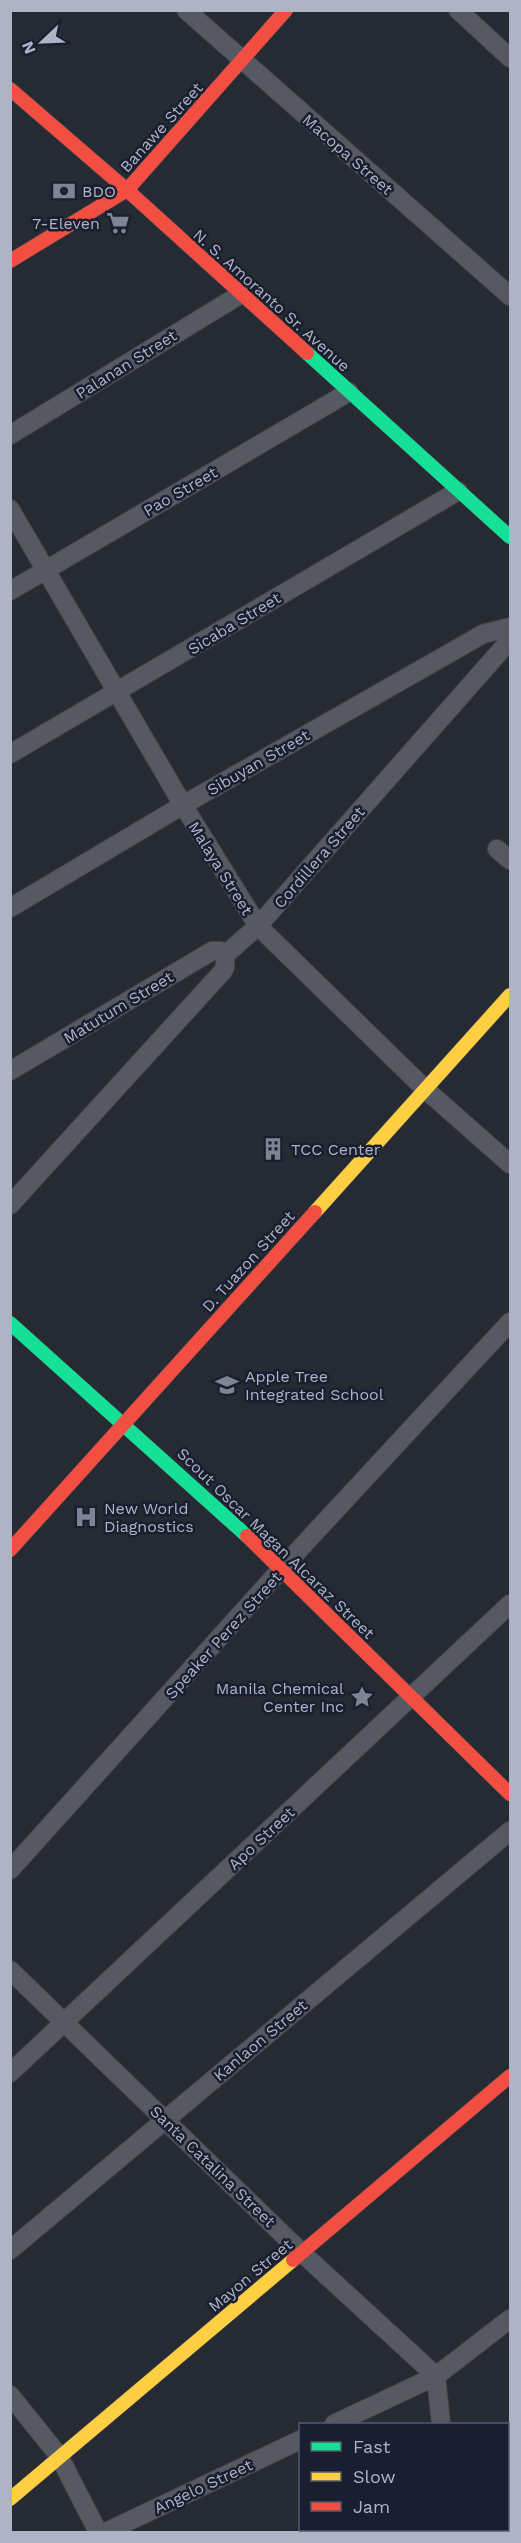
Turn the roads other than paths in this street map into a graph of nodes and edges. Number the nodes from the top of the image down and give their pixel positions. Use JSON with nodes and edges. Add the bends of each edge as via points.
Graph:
{"nodes":[{"id":1,"x":186,"y":10,"type":"edge"},
{"id":2,"x":286,"y":10,"type":"edge"},
{"id":3,"x":458,"y":10,"type":"edge"},
{"id":4,"x":510,"y":58,"type":"edge"},
{"id":5,"x":242,"y":61,"type":"junction"},
{"id":6,"x":10,"y":89,"type":"edge"},
{"id":7,"x":127,"y":190,"type":"junction"},
{"id":8,"x":10,"y":261,"type":"edge"},
{"id":9,"x":241,"y":294,"type":"junction"},
{"id":10,"x":510,"y":296,"type":"edge"},
{"id":11,"x":349,"y":392,"type":"junction"},
{"id":12,"x":10,"y":435,"type":"edge"},
{"id":13,"x":458,"y":491,"type":"junction"},
{"id":14,"x":10,"y":509,"type":"edge"},
{"id":15,"x":510,"y":537,"type":"edge"},
{"id":16,"x":46,"y":570,"type":"junction"},
{"id":17,"x":10,"y":591,"type":"edge"},
{"id":18,"x":510,"y":627,"type":"edge"},
{"id":19,"x":510,"y":640,"type":"edge"},
{"id":20,"x":118,"y":691,"type":"junction"},
{"id":21,"x":10,"y":754,"type":"edge"},
{"id":22,"x":183,"y":806,"type":"junction"},
{"id":23,"x":10,"y":908,"type":"edge"},
{"id":24,"x":258,"y":926,"type":"junction"},
{"id":25,"x":225,"y":956,"type":"junction"},
{"id":26,"x":510,"y":995,"type":"edge"},
{"id":27,"x":10,"y":1071,"type":"edge"},
{"id":28,"x":425,"y":1089,"type":"junction"},
{"id":29,"x":510,"y":1164,"type":"edge"},
{"id":30,"x":10,"y":1205,"type":"edge"},
{"id":31,"x":510,"y":1322,"type":"edge"},
{"id":32,"x":10,"y":1323,"type":"edge"},
{"id":33,"x":123,"y":1423,"type":"junction"},
{"id":34,"x":10,"y":1550,"type":"edge"},
{"id":35,"x":282,"y":1568,"type":"junction"},
{"id":36,"x":510,"y":1604,"type":"edge"},
{"id":37,"x":411,"y":1697,"type":"junction"},
{"id":38,"x":510,"y":1794,"type":"edge"},
{"id":39,"x":510,"y":1831,"type":"edge"},
{"id":40,"x":10,"y":1870,"type":"edge"},
{"id":41,"x":10,"y":1970,"type":"edge"},
{"id":42,"x":65,"y":2022,"type":"junction"},
{"id":43,"x":10,"y":2073,"type":"edge"},
{"id":44,"x":510,"y":2076,"type":"edge"},
{"id":45,"x":165,"y":2119,"type":"junction"},
{"id":46,"x":10,"y":2250,"type":"edge"},
{"id":47,"x":302,"y":2253,"type":"junction"},
{"id":48,"x":510,"y":2319,"type":"edge"},
{"id":49,"x":436,"y":2376,"type":"junction"},
{"id":50,"x":10,"y":2395,"type":"edge"},
{"id":51,"x":336,"y":2423,"type":"edge"},
{"id":52,"x":441,"y":2423,"type":"edge"},
{"id":53,"x":299,"y":2440,"type":"edge"},
{"id":54,"x":59,"y":2456,"type":"junction"},
{"id":55,"x":10,"y":2499,"type":"edge"},
{"id":56,"x":98,"y":2532,"type":"edge"},
{"id":57,"x":106,"y":2532,"type":"edge"}],
"edges":[{"from":1,"to":5,"type":"street","name":"Macopa Street"},
{"from":2,"to":5,"type":"street","name":"Banawe Street"},
{"from":3,"to":4,"type":"street"},
{"from":5,"to":7,"type":"street","name":"Banawe Street"},
{"from":5,"to":10,"type":"street","name":"Macopa Street"},
{"from":6,"to":7,"type":"street","name":"N. S. Amoranto Sr. Avenue"},
{"from":7,"to":8,"type":"street","name":"Banawe Street"},
{"from":7,"to":9,"type":"street","name":"N. S. Amoranto Sr. Avenue"},
{"from":9,"to":11,"type":"street","name":"N. S. Amoranto Sr. Avenue"},
{"from":9,"to":12,"type":"street","name":"Palanan Street"},
{"from":11,"to":13,"type":"street","name":"N. S. Amoranto Sr. Avenue"},
{"from":11,"to":16,"type":"street","name":"Pao Street"},
{"from":13,"to":15,"type":"street","name":"N. S. Amoranto Sr. Avenue"},
{"from":13,"to":20,"type":"street","name":"Sicaba Street"},
{"from":14,"to":16,"type":"street","name":"Malaya Street"},
{"from":16,"to":17,"type":"street","name":"Pao Street"},
{"from":16,"to":20,"type":"street","name":"Malaya Street"},
{"from":18,"to":22,"type":"street","name":"Sibuyan Street","via":[[483,634]]},
{"from":19,"to":24,"type":"street","name":"Cordillera Street"},
{"from":20,"to":21,"type":"street","name":"Sicaba Street"},
{"from":20,"to":22,"type":"street","name":"Malaya Street"},
{"from":22,"to":23,"type":"street","name":"Sibuyan Street"},
{"from":22,"to":24,"type":"street","name":"Malaya Street"},
{"from":24,"to":25,"type":"street","name":"Cordillera Street"},
{"from":24,"to":28,"type":"street","name":"Malaya Street"},
{"from":25,"to":27,"type":"street","name":"Matutum Street","via":[[221,951],[212,951]]},
{"from":25,"to":30,"type":"street","name":"Cordillera Street","via":[[223,971]]},
{"from":26,"to":28,"type":"street","name":"D. Tuazon Street"},
{"from":28,"to":29,"type":"street","name":"Malaya Street"},
{"from":28,"to":33,"type":"street","name":"D. Tuazon Street"},
{"from":31,"to":35,"type":"street","name":"Speaker Perez Street"},
{"from":32,"to":33,"type":"street","name":"Scout Oscar Magan Alcaraz Street"},
{"from":33,"to":34,"type":"street","name":"D. Tuazon Street"},
{"from":33,"to":35,"type":"street","name":"Scout Oscar Magan Alcaraz Street"},
{"from":35,"to":37,"type":"street","name":"Scout Oscar Magan Alcaraz Street"},
{"from":35,"to":40,"type":"street","name":"Speaker Perez Street"},
{"from":36,"to":37,"type":"street","name":"Apo Street"},
{"from":37,"to":38,"type":"street","name":"Scout Oscar Magan Alcaraz Street"},
{"from":37,"to":42,"type":"street","name":"Apo Street"},
{"from":39,"to":45,"type":"street","name":"Kanlaon Street"},
{"from":41,"to":42,"type":"street","name":"Santa Catalina Street"},
{"from":42,"to":43,"type":"street","name":"Apo Street"},
{"from":42,"to":45,"type":"street","name":"Santa Catalina Street"},
{"from":44,"to":47,"type":"street","name":"Mayon Street"},
{"from":45,"to":46,"type":"street","name":"Kanlaon Street"},
{"from":45,"to":47,"type":"street","name":"Santa Catalina Street"},
{"from":47,"to":49,"type":"street","name":"Santa Catalina Street"},
{"from":47,"to":54,"type":"street","name":"Mayon Street"},
{"from":48,"to":49,"type":"street"},
{"from":49,"to":51,"type":"street"},
{"from":49,"to":52,"type":"street"},
{"from":50,"to":54,"type":"street"},
{"from":53,"to":57,"type":"street","name":"Angelo Street"},
{"from":54,"to":55,"type":"street","name":"Mayon Street"},
{"from":54,"to":56,"type":"street"}]}
